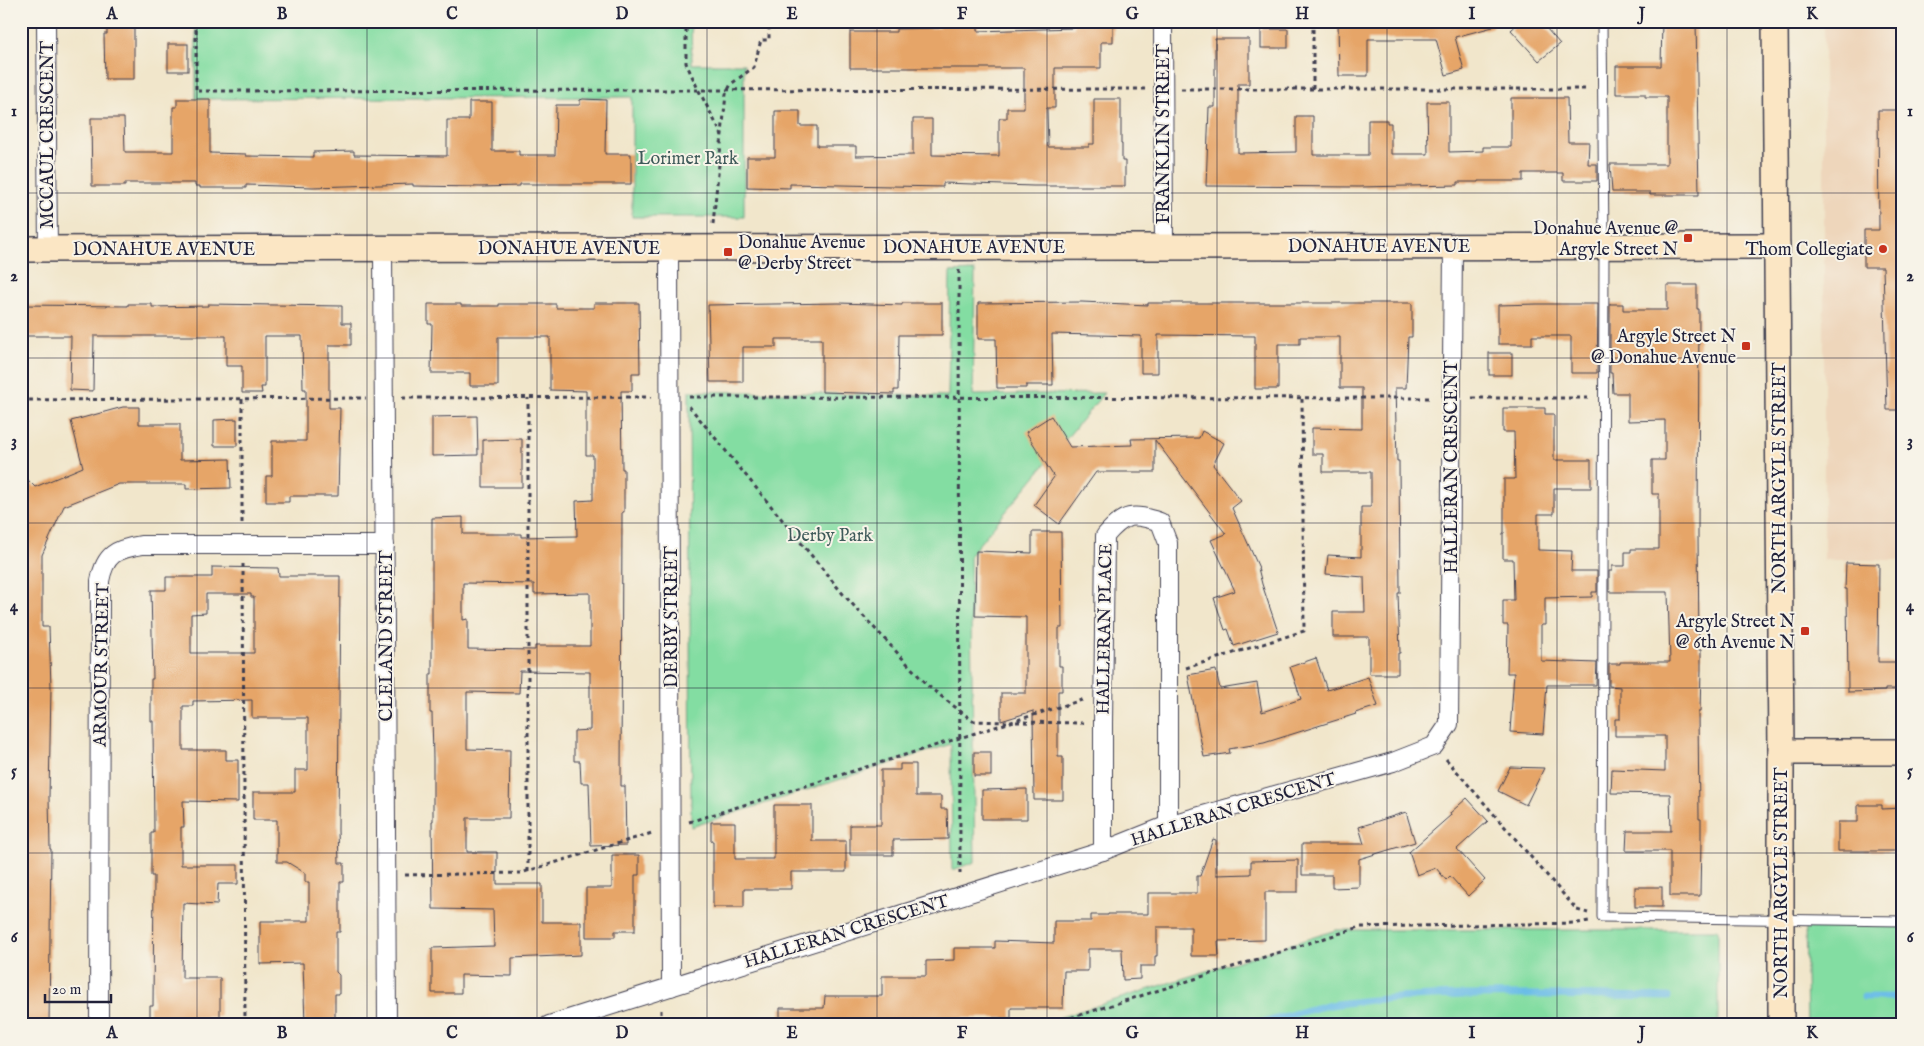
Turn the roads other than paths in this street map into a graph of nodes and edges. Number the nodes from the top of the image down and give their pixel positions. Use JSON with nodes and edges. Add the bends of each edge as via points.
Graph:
{"nodes":[{"id":1,"x":46,"y":21,"type":"edge"},
{"id":2,"x":1162,"y":21,"type":"edge"},
{"id":3,"x":1602,"y":21,"type":"edge"},
{"id":4,"x":1775,"y":21,"type":"edge"},
{"id":5,"x":1164,"y":246,"type":"junction"},
{"id":6,"x":1453,"y":246,"type":"junction"},
{"id":7,"x":1777,"y":246,"type":"junction"},
{"id":8,"x":1604,"y":247,"type":"junction"},
{"id":9,"x":383,"y":248,"type":"junction"},
{"id":10,"x":669,"y":248,"type":"junction"},
{"id":11,"x":21,"y":249,"type":"edge"},
{"id":12,"x":48,"y":249,"type":"junction"},
{"id":13,"x":385,"y":544,"type":"junction"},
{"id":14,"x":1781,"y":752,"type":"junction"},
{"id":15,"x":1903,"y":752,"type":"edge"},
{"id":16,"x":1168,"y":825,"type":"junction"},
{"id":17,"x":1103,"y":850,"type":"junction"},
{"id":18,"x":1781,"y":921,"type":"junction"},
{"id":19,"x":1903,"y":921,"type":"edge"},
{"id":20,"x":671,"y":987,"type":"junction"},
{"id":21,"x":99,"y":1025,"type":"edge"},
{"id":22,"x":387,"y":1025,"type":"edge"},
{"id":23,"x":549,"y":1025,"type":"edge"},
{"id":24,"x":1781,"y":1025,"type":"edge"}],
"edges":[{"from":1,"to":12,"type":"street","name":"MCCAUL CRESCENT"},
{"from":2,"to":5,"type":"street","name":"FRANKLIN STREET"},
{"from":3,"to":8,"type":"lane"},
{"from":4,"to":7,"type":"street","name":"NORTH ARGYLE STREET"},
{"from":5,"to":6,"type":"street","name":"DONAHUE AVENUE"},
{"from":5,"to":10,"type":"street","name":"DONAHUE AVENUE"},
{"from":6,"to":8,"type":"street","name":"DONAHUE AVENUE"},
{"from":6,"to":16,"type":"street","name":"HALLERAN CRESCENT","via":[[1449,724],[1434,746],[1393,762]]},
{"from":7,"to":8,"type":"street","name":"DONAHUE AVENUE"},
{"from":7,"to":14,"type":"street","name":"NORTH ARGYLE STREET"},
{"from":8,"to":18,"type":"lane","via":[[1602,917]]},
{"from":9,"to":10,"type":"street","name":"DONAHUE AVENUE"},
{"from":9,"to":12,"type":"street","name":"DONAHUE AVENUE"},
{"from":9,"to":13,"type":"street","name":"CLELAND STREET"},
{"from":10,"to":20,"type":"street","name":"DERBY STREET"},
{"from":11,"to":12,"type":"street","name":"DONAHUE AVENUE"},
{"from":13,"to":21,"type":"street","name":"ARMOUR STREET","via":[[142,544],[112,553],[103,566],[100,581]]},
{"from":13,"to":22,"type":"street","name":"CLELAND STREET"},
{"from":14,"to":15,"type":"street"},
{"from":14,"to":18,"type":"street","name":"NORTH ARGYLE STREET"},
{"from":16,"to":17,"type":"street","name":"HALLERAN CRESCENT"},
{"from":16,"to":17,"type":"street","name":"HALLERAN PLACE","via":[[1168,543],[1160,522],[1137,515],[1117,522],[1105,536]]},
{"from":17,"to":20,"type":"street","name":"HALLERAN CRESCENT"},
{"from":18,"to":19,"type":"lane"},
{"from":18,"to":24,"type":"street","name":"NORTH ARGYLE STREET"},
{"from":20,"to":23,"type":"street","name":"HALLERAN CRESCENT"}]}
